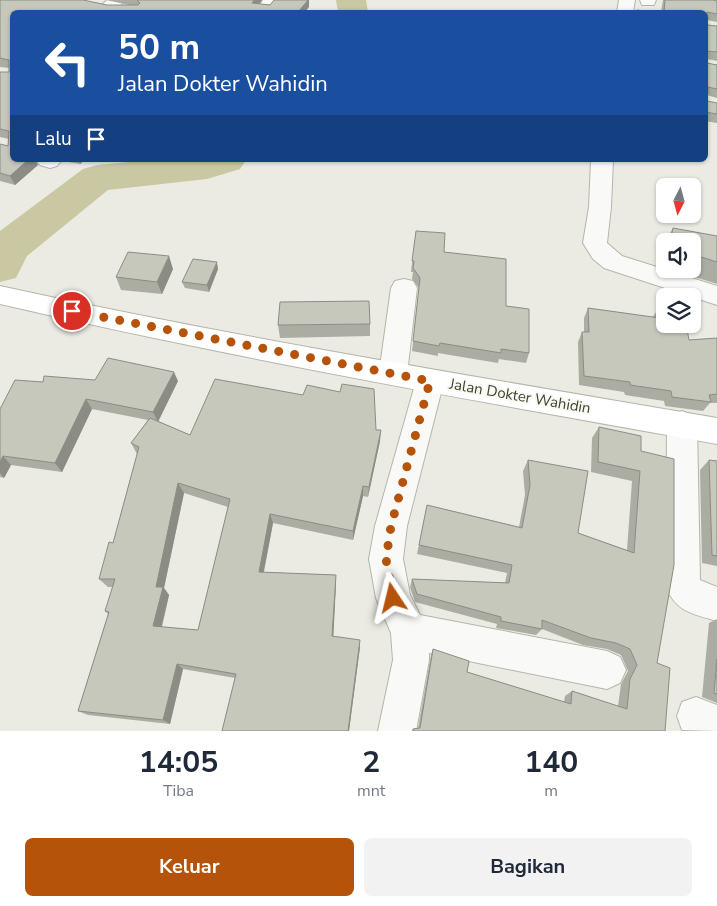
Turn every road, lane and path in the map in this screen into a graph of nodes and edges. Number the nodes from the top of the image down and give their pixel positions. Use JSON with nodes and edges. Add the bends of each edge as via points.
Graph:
{"nodes":[{"id":1,"x":90,"y":4,"type":"edge"},
{"id":2,"x":116,"y":6,"type":"edge"},
{"id":3,"x":602,"y":162,"type":"edge"},
{"id":4,"x":404,"y":288,"type":"dead end"},
{"id":5,"x":0,"y":295,"type":"edge"},
{"id":6,"x":717,"y":296,"type":"edge"},
{"id":7,"x":394,"y":374,"type":"junction"},
{"id":8,"x":430,"y":381,"type":"junction"},
{"id":9,"x":682,"y":424,"type":"junction"},
{"id":10,"x":717,"y":431,"type":"edge"},
{"id":11,"x":717,"y":604,"type":"edge"},
{"id":12,"x":409,"y":631,"type":"junction"},
{"id":13,"x":608,"y":670,"type":"dead end"},
{"id":14,"x":397,"y":731,"type":"edge"}],
"edges":[{"from":1,"to":2,"type":"street"},
{"from":3,"to":6,"type":"street","via":[[595,244],[602,253],[613,262]]},
{"from":4,"to":7,"type":"street"},
{"from":5,"to":7,"type":"main road","name":"Jalan Dokter Wahidin"},
{"from":7,"to":8,"type":"main road","name":"Jalan Dokter Wahidin"},
{"from":8,"to":9,"type":"main road","name":"Jalan Dokter Wahidin"},
{"from":8,"to":12,"type":"street","via":[[391,526],[386,559],[393,598]]},
{"from":9,"to":10,"type":"main road","name":"Jalan Dokter Wahidin"},
{"from":9,"to":11,"type":"street","via":[[683,587],[693,597]]},
{"from":12,"to":13,"type":"street"},
{"from":12,"to":14,"type":"street","via":[[411,660]]}]}
